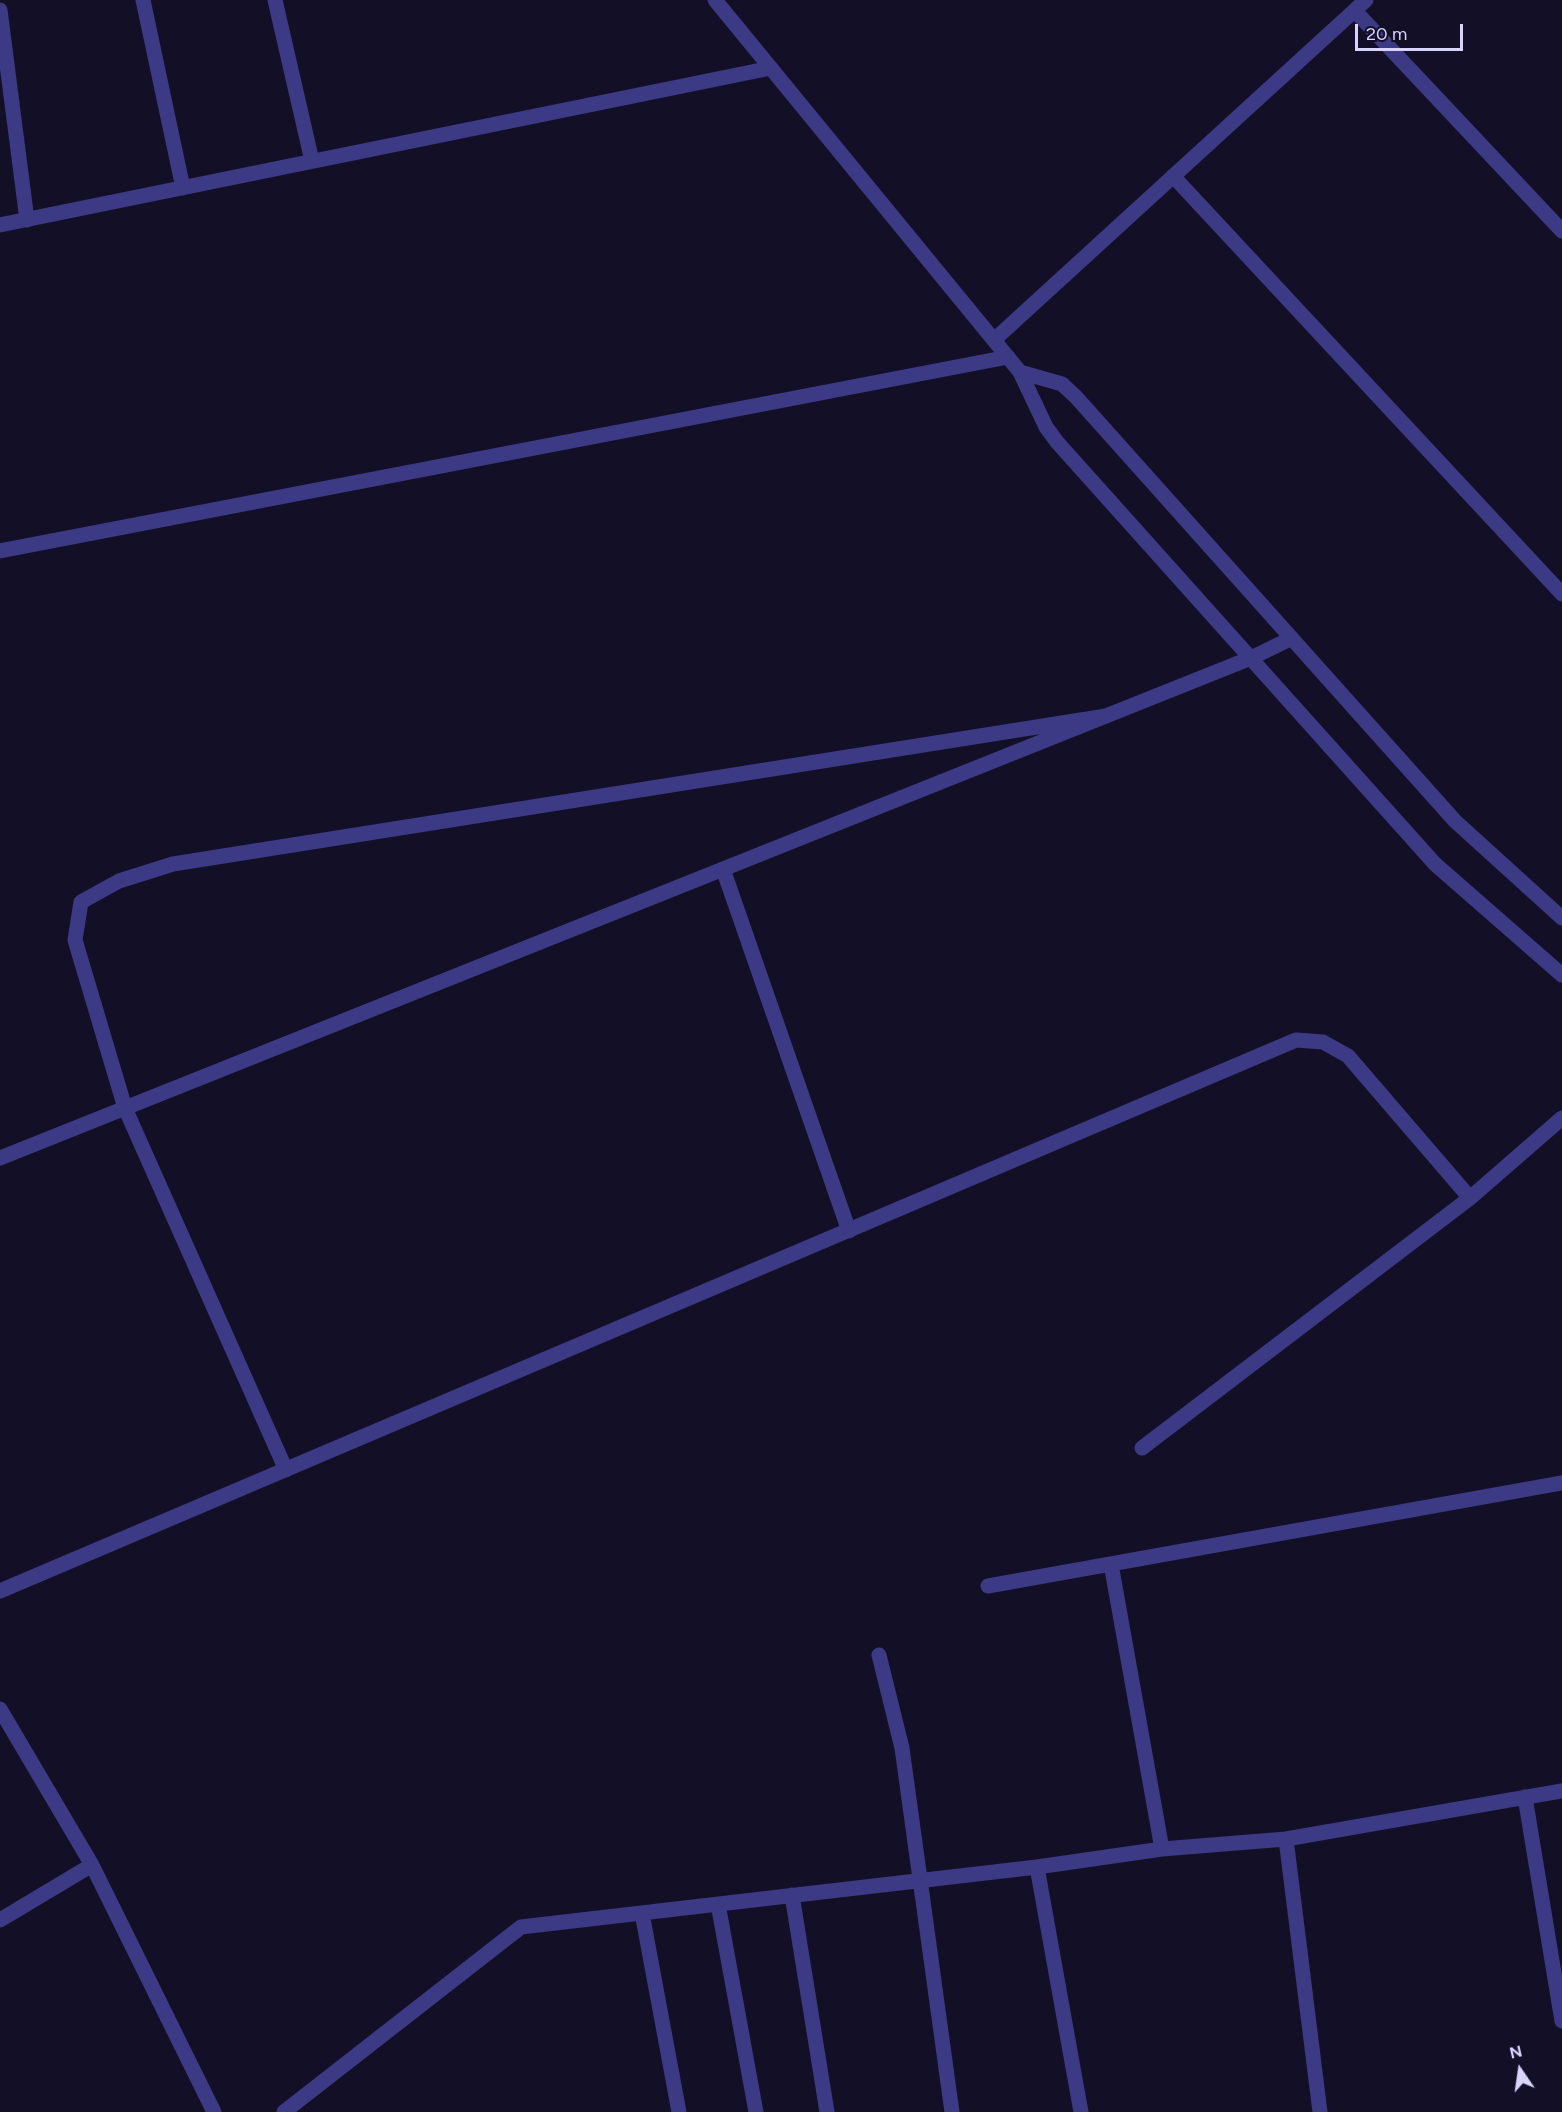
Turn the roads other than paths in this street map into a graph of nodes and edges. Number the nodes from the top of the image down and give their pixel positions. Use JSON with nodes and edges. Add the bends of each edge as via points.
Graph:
{"nodes":[{"id":1,"x":143,"y":0,"type":"edge"},
{"id":2,"x":274,"y":0,"type":"edge"},
{"id":3,"x":715,"y":0,"type":"edge"},
{"id":4,"x":1366,"y":0,"type":"edge"},
{"id":5,"x":0,"y":10,"type":"edge"},
{"id":6,"x":1355,"y":11,"type":"junction"},
{"id":7,"x":771,"y":68,"type":"junction"},
{"id":8,"x":312,"y":161,"type":"junction"},
{"id":9,"x":1173,"y":176,"type":"junction"},
{"id":10,"x":183,"y":188,"type":"junction"},
{"id":11,"x":27,"y":220,"type":"junction"},
{"id":12,"x":0,"y":225,"type":"edge"},
{"id":13,"x":1562,"y":231,"type":"edge"},
{"id":14,"x":994,"y":340,"type":"junction"},
{"id":15,"x":1008,"y":357,"type":"junction"},
{"id":16,"x":1020,"y":372,"type":"junction"},
{"id":17,"x":0,"y":551,"type":"edge"},
{"id":18,"x":1562,"y":594,"type":"edge"},
{"id":19,"x":1292,"y":638,"type":"junction"},
{"id":20,"x":1251,"y":658,"type":"junction"},
{"id":21,"x":1106,"y":716,"type":"junction"},
{"id":22,"x":723,"y":869,"type":"junction"},
{"id":23,"x":1562,"y":918,"type":"edge"},
{"id":24,"x":1562,"y":975,"type":"edge"},
{"id":25,"x":125,"y":1108,"type":"junction"},
{"id":26,"x":1562,"y":1118,"type":"edge"},
{"id":27,"x":0,"y":1158,"type":"edge"},
{"id":28,"x":1470,"y":1198,"type":"junction"},
{"id":29,"x":849,"y":1231,"type":"junction"},
{"id":30,"x":1142,"y":1448,"type":"dead end"},
{"id":31,"x":286,"y":1470,"type":"junction"},
{"id":32,"x":1562,"y":1483,"type":"edge"},
{"id":33,"x":1111,"y":1564,"type":"junction"},
{"id":34,"x":988,"y":1586,"type":"dead end"},
{"id":35,"x":0,"y":1592,"type":"edge"},
{"id":36,"x":879,"y":1654,"type":"dead end"},
{"id":37,"x":0,"y":1709,"type":"edge"},
{"id":38,"x":1562,"y":1791,"type":"edge"},
{"id":39,"x":1525,"y":1797,"type":"junction"},
{"id":40,"x":1286,"y":1839,"type":"junction"},
{"id":41,"x":1162,"y":1849,"type":"junction"},
{"id":42,"x":92,"y":1865,"type":"junction"},
{"id":43,"x":1037,"y":1867,"type":"junction"},
{"id":44,"x":921,"y":1881,"type":"junction"},
{"id":45,"x":792,"y":1895,"type":"junction"},
{"id":46,"x":718,"y":1904,"type":"junction"},
{"id":47,"x":642,"y":1912,"type":"junction"},
{"id":48,"x":0,"y":1920,"type":"edge"},
{"id":49,"x":1562,"y":2021,"type":"edge"},
{"id":50,"x":214,"y":2112,"type":"edge"},
{"id":51,"x":284,"y":2112,"type":"edge"},
{"id":52,"x":679,"y":2112,"type":"edge"},
{"id":53,"x":756,"y":2112,"type":"edge"},
{"id":54,"x":827,"y":2112,"type":"edge"},
{"id":55,"x":952,"y":2112,"type":"edge"},
{"id":56,"x":1081,"y":2112,"type":"edge"},
{"id":57,"x":1320,"y":2112,"type":"edge"}],
"edges":[{"from":1,"to":10,"type":"street"},
{"from":2,"to":8,"type":"street"},
{"from":3,"to":7,"type":"street"},
{"from":4,"to":6,"type":"street"},
{"from":5,"to":11,"type":"street"},
{"from":6,"to":9,"type":"street"},
{"from":6,"to":13,"type":"street"},
{"from":7,"to":8,"type":"street"},
{"from":7,"to":14,"type":"street"},
{"from":8,"to":10,"type":"street"},
{"from":9,"to":14,"type":"street"},
{"from":9,"to":18,"type":"street"},
{"from":10,"to":11,"type":"street"},
{"from":11,"to":12,"type":"street"},
{"from":14,"to":15,"type":"street"},
{"from":15,"to":16,"type":"street"},
{"from":15,"to":17,"type":"street"},
{"from":16,"to":19,"type":"street","via":[[1062,384],[1076,397]]},
{"from":16,"to":20,"type":"street","via":[[1057,442]]},
{"from":19,"to":20,"type":"street"},
{"from":19,"to":23,"type":"street","via":[[1455,821]]},
{"from":20,"to":21,"type":"street"},
{"from":20,"to":24,"type":"street","via":[[1435,864]]},
{"from":21,"to":22,"type":"street"},
{"from":21,"to":25,"type":"street","via":[[173,864],[119,881],[81,902],[75,940]]},
{"from":22,"to":25,"type":"street"},
{"from":22,"to":29,"type":"street"},
{"from":25,"to":27,"type":"street"},
{"from":25,"to":31,"type":"street"},
{"from":26,"to":28,"type":"street"},
{"from":28,"to":29,"type":"street","via":[[1348,1056],[1323,1042],[1296,1040]]},
{"from":28,"to":30,"type":"street"},
{"from":29,"to":31,"type":"street"},
{"from":31,"to":35,"type":"street"},
{"from":32,"to":33,"type":"street"},
{"from":33,"to":34,"type":"street"},
{"from":33,"to":41,"type":"street"},
{"from":36,"to":44,"type":"street","via":[[902,1748]]},
{"from":37,"to":42,"type":"street"},
{"from":38,"to":39,"type":"street"},
{"from":39,"to":40,"type":"street"},
{"from":39,"to":49,"type":"street"},
{"from":40,"to":41,"type":"street"},
{"from":40,"to":57,"type":"street"},
{"from":41,"to":43,"type":"street"},
{"from":42,"to":48,"type":"street"},
{"from":42,"to":50,"type":"street"},
{"from":43,"to":44,"type":"street"},
{"from":43,"to":56,"type":"street"},
{"from":44,"to":45,"type":"street"},
{"from":44,"to":55,"type":"street"},
{"from":45,"to":46,"type":"street"},
{"from":45,"to":54,"type":"street"},
{"from":46,"to":47,"type":"street"},
{"from":46,"to":53,"type":"street"},
{"from":47,"to":51,"type":"street","via":[[521,1927]]},
{"from":47,"to":52,"type":"street"}]}
